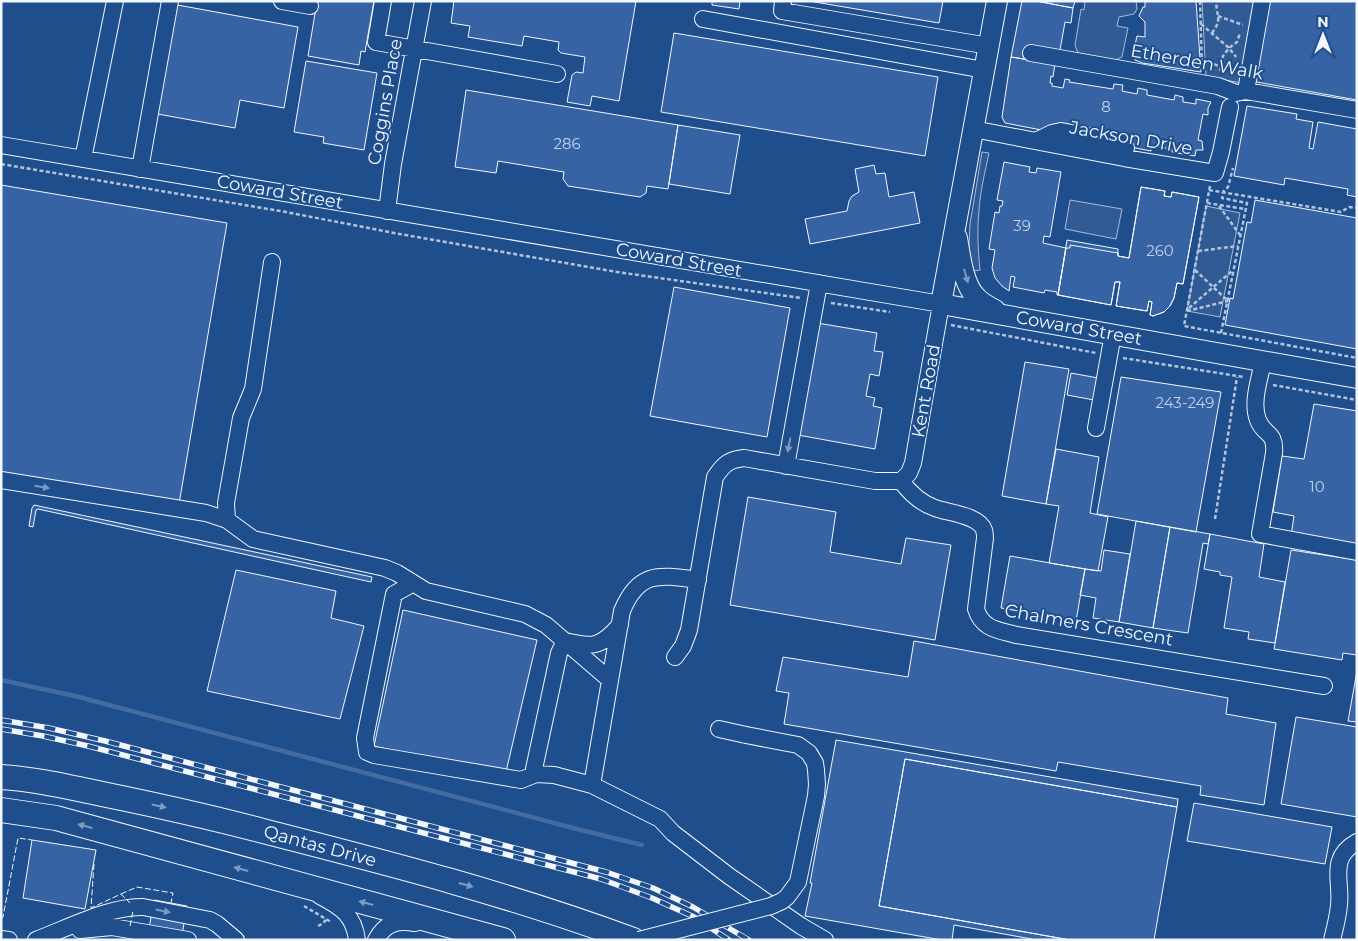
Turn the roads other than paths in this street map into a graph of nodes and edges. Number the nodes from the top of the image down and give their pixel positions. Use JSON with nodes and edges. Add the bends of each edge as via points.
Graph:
{"nodes":[{"id":1,"x":115,"y":1,"type":"edge"},
{"id":2,"x":170,"y":1,"type":"edge"},
{"id":3,"x":282,"y":1,"type":"edge"},
{"id":4,"x":383,"y":1,"type":"edge"},
{"id":5,"x":423,"y":1,"type":"edge"},
{"id":6,"x":783,"y":1,"type":"edge"},
{"id":7,"x":996,"y":1,"type":"edge"},
{"id":8,"x":1262,"y":1,"type":"edge"},
{"id":9,"x":310,"y":6,"type":"dead end"},
{"id":10,"x":818,"y":17,"type":"junction"},
{"id":11,"x":703,"y":19,"type":"dead end"},
{"id":12,"x":815,"y":40,"type":"junction"},
{"id":13,"x":989,"y":46,"type":"junction"},
{"id":14,"x":414,"y":49,"type":"junction"},
{"id":15,"x":1031,"y":53,"type":"dead end"},
{"id":16,"x":984,"y":70,"type":"junction"},
{"id":17,"x":556,"y":74,"type":"dead end"},
{"id":18,"x":1246,"y":91,"type":"junction"},
{"id":19,"x":1230,"y":107,"type":"dead end"},
{"id":20,"x":1357,"y":110,"type":"edge"},
{"id":21,"x":973,"y":129,"type":"junction"},
{"id":22,"x":1,"y":145,"type":"edge"},
{"id":23,"x":83,"y":159,"type":"junction"},
{"id":24,"x":140,"y":169,"type":"junction"},
{"id":25,"x":387,"y":210,"type":"junction"},
{"id":26,"x":955,"y":228,"type":"junction"},
{"id":27,"x":272,"y":262,"type":"dead end"},
{"id":28,"x":819,"y":283,"type":"junction"},
{"id":29,"x":941,"y":304,"type":"junction"},
{"id":30,"x":1003,"y":314,"type":"junction"},
{"id":31,"x":1112,"y":334,"type":"junction"},
{"id":32,"x":1263,"y":361,"type":"junction"},
{"id":33,"x":1357,"y":378,"type":"edge"},
{"id":34,"x":1096,"y":428,"type":"dead end"},
{"id":35,"x":786,"y":466,"type":"junction"},
{"id":36,"x":1,"y":480,"type":"edge"},
{"id":37,"x":900,"y":482,"type":"junction"},
{"id":38,"x":227,"y":520,"type":"junction"},
{"id":39,"x":1357,"y":552,"type":"edge"},
{"id":40,"x":698,"y":580,"type":"junction"},
{"id":41,"x":412,"y":584,"type":"junction"},
{"id":42,"x":620,"y":625,"type":"junction"},
{"id":43,"x":565,"y":641,"type":"junction"},
{"id":44,"x":676,"y":657,"type":"dead end"},
{"id":45,"x":610,"y":680,"type":"junction"},
{"id":46,"x":1324,"y":686,"type":"dead end"},
{"id":47,"x":719,"y":729,"type":"dead end"},
{"id":48,"x":1,"y":765,"type":"edge"},
{"id":49,"x":536,"y":774,"type":"junction"},
{"id":50,"x":1,"y":776,"type":"edge"},
{"id":51,"x":592,"y":785,"type":"junction"},
{"id":52,"x":111,"y":796,"type":"junction"},
{"id":53,"x":1,"y":810,"type":"edge"},
{"id":54,"x":1357,"y":842,"type":"edge"},
{"id":55,"x":288,"y":882,"type":"junction"},
{"id":56,"x":447,"y":925,"type":"junction"},
{"id":57,"x":46,"y":938,"type":"edge"},
{"id":58,"x":1,"y":939,"type":"edge"},
{"id":59,"x":9,"y":940,"type":"edge"},
{"id":60,"x":188,"y":940,"type":"edge"},
{"id":61,"x":236,"y":940,"type":"edge"},
{"id":62,"x":357,"y":940,"type":"edge"},
{"id":63,"x":376,"y":940,"type":"edge"},
{"id":64,"x":502,"y":940,"type":"edge"},
{"id":65,"x":632,"y":940,"type":"edge"},
{"id":66,"x":639,"y":940,"type":"edge"},
{"id":67,"x":825,"y":940,"type":"edge"},
{"id":68,"x":1332,"y":940,"type":"edge"}],
"edges":[{"from":1,"to":23,"type":"street"},
{"from":2,"to":24,"type":"street"},
{"from":3,"to":9,"type":"street"},
{"from":4,"to":14,"type":"street","via":[[376,42]]},
{"from":5,"to":14,"type":"street","name":"Coggins Place"},
{"from":6,"to":10,"type":"street","via":[[782,11]]},
{"from":7,"to":13,"type":"main road","name":"Kent Road"},
{"from":8,"to":18,"type":"street"},
{"from":10,"to":12,"type":"street"},
{"from":10,"to":13,"type":"street"},
{"from":11,"to":12,"type":"street"},
{"from":12,"to":16,"type":"street"},
{"from":13,"to":16,"type":"main road","name":"Kent Road"},
{"from":14,"to":17,"type":"street"},
{"from":14,"to":25,"type":"street","name":"Coggins Place"},
{"from":15,"to":18,"type":"street","name":"Etherden Walk","via":[[1210,85],[1236,93]]},
{"from":16,"to":21,"type":"main road","name":"Kent Road"},
{"from":18,"to":20,"type":"street","name":"Etherden Walk"},
{"from":19,"to":21,"type":"street","name":"Jackson Drive","via":[[1215,173]]},
{"from":21,"to":26,"type":"main road","name":"Kent Road"},
{"from":22,"to":23,"type":"street","name":"Coward Street"},
{"from":23,"to":24,"type":"street","name":"Coward Street"},
{"from":24,"to":25,"type":"street","name":"Coward Street"},
{"from":25,"to":28,"type":"street","name":"Coward Street"},
{"from":26,"to":29,"type":"main road","name":"Kent Road"},
{"from":26,"to":30,"type":"main road","one_way":true,"via":[[967,282],[973,294]]},
{"from":27,"to":38,"type":"street","via":[[253,389],[241,418],[226,503]]},
{"from":28,"to":29,"type":"street","name":"Coward Street"},
{"from":28,"to":35,"type":"street","one_way":true},
{"from":29,"to":30,"type":"main road","name":"Coward Street"},
{"from":29,"to":37,"type":"street","name":"Kent Road","via":[[913,463]]},
{"from":30,"to":31,"type":"main road","name":"Coward Street"},
{"from":31,"to":32,"type":"main road","name":"Coward Street"},
{"from":31,"to":34,"type":"street"},
{"from":32,"to":33,"type":"main road","name":"Coward Street"},
{"from":32,"to":39,"type":"street","via":[[1256,414],[1275,445],[1260,534]]},
{"from":35,"to":37,"type":"street"},
{"from":35,"to":40,"type":"street","via":[[744,458],[723,466],[715,477]]},
{"from":36,"to":38,"type":"street","one_way":true,"via":[[206,513]]},
{"from":37,"to":46,"type":"street","name":"Chalmers Crescent","via":[[919,501],[977,521],[984,530],[976,609],[978,618],[992,628],[1016,635]]},
{"from":38,"to":41,"type":"street","via":[[253,539],[386,568]]},
{"from":40,"to":42,"type":"street","via":[[658,576],[644,582],[632,591],[622,611]]},
{"from":40,"to":44,"type":"street","via":[[689,630]]},
{"from":41,"to":43,"type":"street","via":[[426,591],[525,614],[546,625]]},
{"from":41,"to":49,"type":"street","via":[[394,594],[366,738],[367,752],[521,780]]},
{"from":42,"to":43,"type":"street","via":[[610,636],[594,645]]},
{"from":42,"to":45,"type":"street"},
{"from":43,"to":45,"type":"street"},
{"from":43,"to":49,"type":"street","via":[[559,653],[534,769]]},
{"from":45,"to":51,"type":"street"},
{"from":47,"to":66,"type":"street","bridge":true,"via":[[798,745],[809,753],[815,763],[816,796],[798,882],[787,897],[771,906]]},
{"from":48,"to":52,"type":"highway"},
{"from":49,"to":51,"type":"street"},
{"from":50,"to":52,"type":"highway","name":"Qantas Drive"},
{"from":51,"to":67,"type":"street","via":[[660,819],[729,876]]},
{"from":52,"to":65,"type":"highway","name":"Qantas Drive","one_way":true,"via":[[212,818],[475,887]]},
{"from":55,"to":53,"type":"highway","one_way":true,"via":[[56,818]]},
{"from":54,"to":68,"type":"street","via":[[1346,850],[1340,864],[1339,906]]},
{"from":56,"to":55,"type":"highway","one_way":true},
{"from":55,"to":62,"type":"street","via":[[342,909],[353,923]]},
{"from":56,"to":63,"type":"street","via":[[396,922],[381,930]]},
{"from":56,"to":64,"type":"highway"},
{"from":57,"to":60,"type":"street","via":[[112,927]]},
{"from":57,"to":61,"type":"street","one_way":true,"via":[[112,912],[143,907],[210,920]]},
{"from":58,"to":59,"type":"street"}]}
